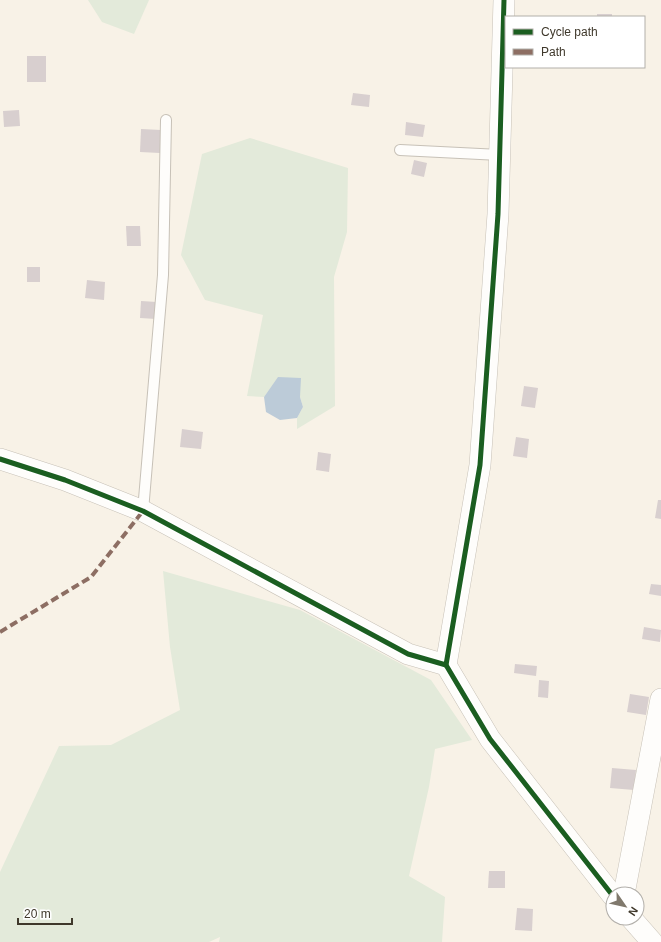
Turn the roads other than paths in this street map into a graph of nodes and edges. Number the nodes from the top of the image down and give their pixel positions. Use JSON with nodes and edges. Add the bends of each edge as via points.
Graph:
{"nodes":[{"id":1,"x":504,"y":0,"type":"edge"},
{"id":2,"x":166,"y":120,"type":"dead end"},
{"id":3,"x":400,"y":150,"type":"dead end"},
{"id":4,"x":500,"y":155,"type":"junction"},
{"id":5,"x":0,"y":460,"type":"edge"},
{"id":6,"x":143,"y":511,"type":"junction"},
{"id":7,"x":446,"y":665,"type":"junction"},
{"id":8,"x":661,"y":699,"type":"edge"},
{"id":9,"x":605,"y":886,"type":"edge"},
{"id":10,"x":626,"y":886,"type":"edge"},
{"id":11,"x":638,"y":926,"type":"edge"},
{"id":12,"x":652,"y":942,"type":"edge"}],
"edges":[{"from":1,"to":4,"type":"street"},
{"from":2,"to":6,"type":"lane","via":[[163,275]]},
{"from":3,"to":4,"type":"lane"},
{"from":4,"to":7,"type":"street","via":[[480,465]]},
{"from":5,"to":6,"type":"street","via":[[65,480]]},
{"from":6,"to":7,"type":"street","via":[[408,654]]},
{"from":7,"to":9,"type":"street","via":[[490,739]]},
{"from":8,"to":10,"type":"street"},
{"from":11,"to":12,"type":"street"}]}
